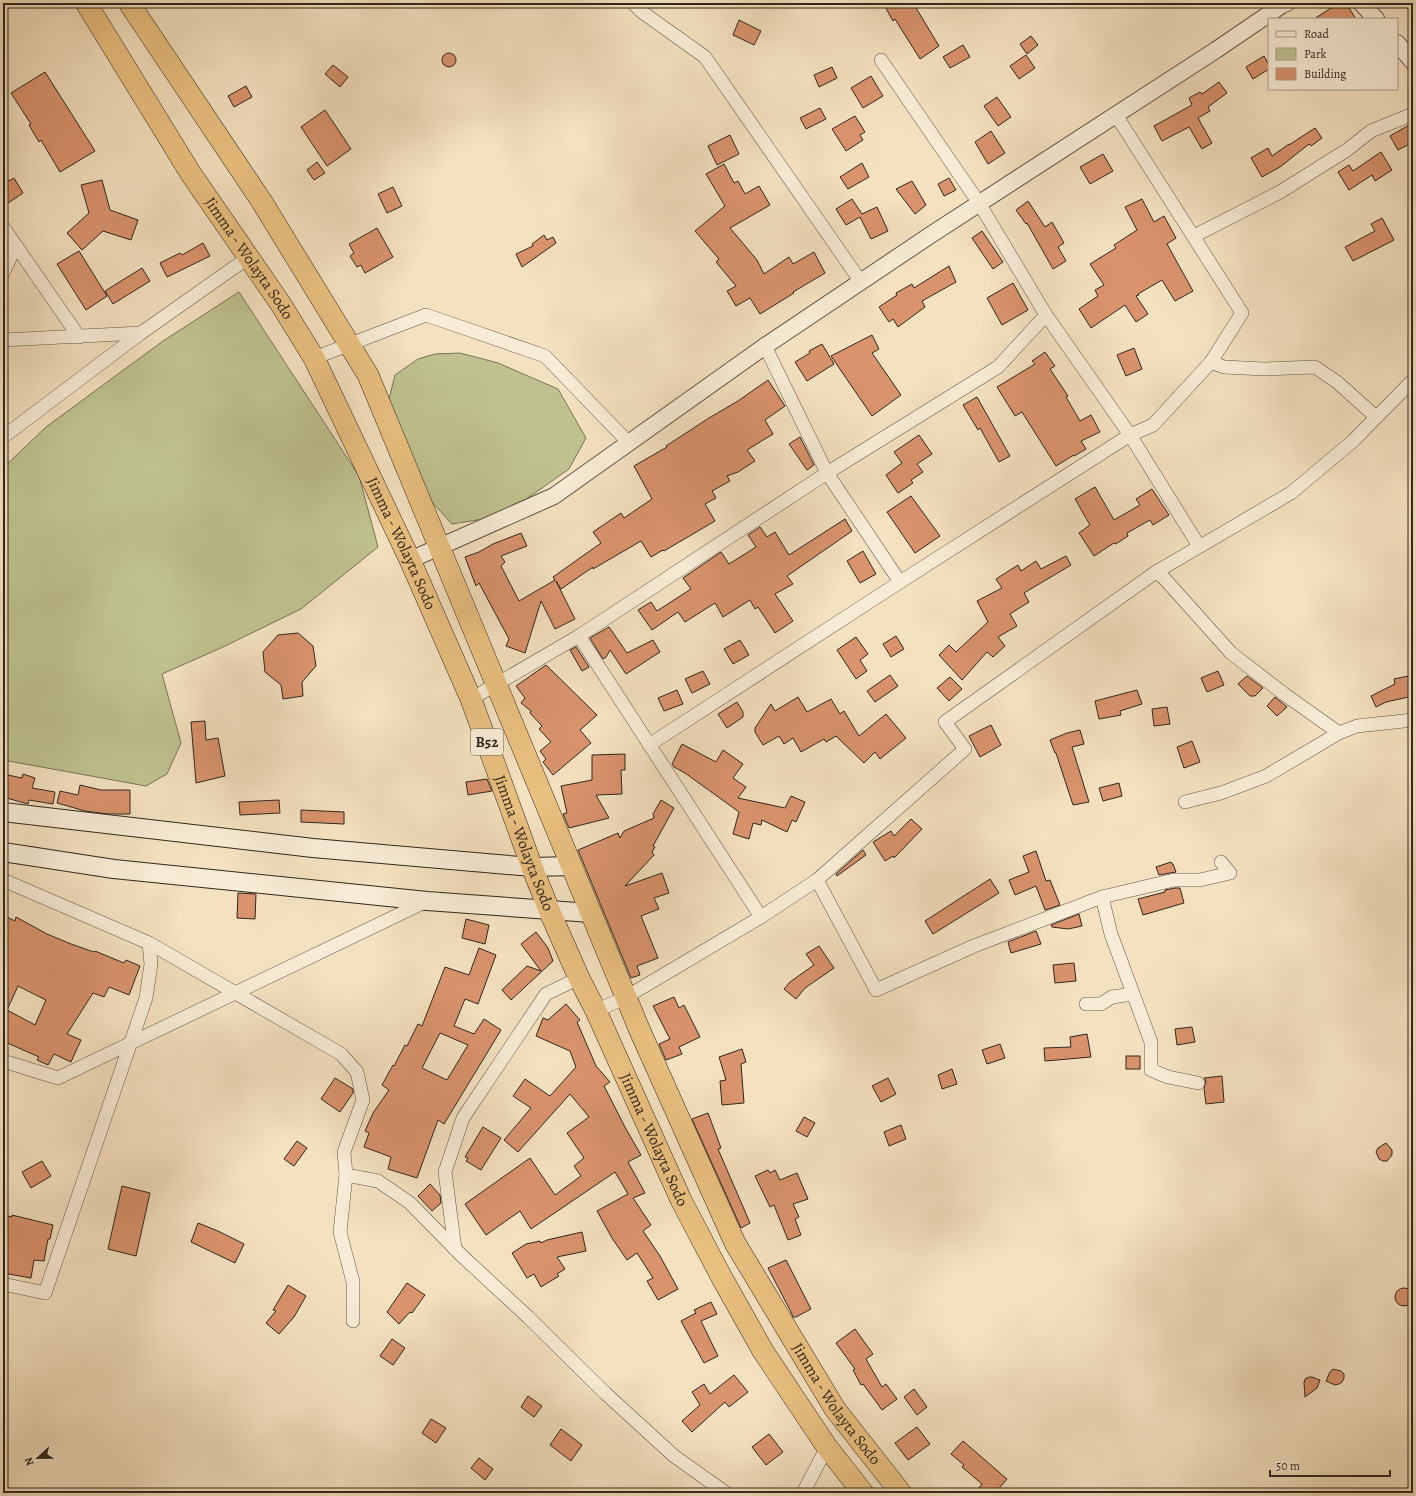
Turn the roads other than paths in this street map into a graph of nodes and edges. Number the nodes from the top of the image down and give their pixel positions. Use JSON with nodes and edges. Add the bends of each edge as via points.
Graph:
{"nodes":[{"id":1,"x":86,"y":3,"type":"edge"},
{"id":2,"x":130,"y":3,"type":"edge"},
{"id":3,"x":633,"y":3,"type":"edge"},
{"id":4,"x":1287,"y":3,"type":"edge"},
{"id":5,"x":1361,"y":3,"type":"edge"},
{"id":6,"x":1375,"y":18,"type":"edge"},
{"id":7,"x":1398,"y":43,"type":"edge"},
{"id":8,"x":882,"y":60,"type":"dead end"},
{"id":9,"x":1413,"y":62,"type":"edge"},
{"id":10,"x":1413,"y":114,"type":"edge"},
{"id":11,"x":1116,"y":115,"type":"junction"},
{"id":12,"x":979,"y":203,"type":"junction"},
{"id":13,"x":4,"y":229,"type":"edge"},
{"id":14,"x":1194,"y":236,"type":"junction"},
{"id":15,"x":16,"y":246,"type":"junction"},
{"id":16,"x":249,"y":257,"type":"junction"},
{"id":17,"x":3,"y":273,"type":"edge"},
{"id":18,"x":861,"y":282,"type":"junction"},
{"id":19,"x":1046,"y":315,"type":"junction"},
{"id":20,"x":141,"y":333,"type":"junction"},
{"id":21,"x":79,"y":337,"type":"junction"},
{"id":22,"x":3,"y":340,"type":"edge"},
{"id":23,"x":350,"y":344,"type":"junction"},
{"id":24,"x":765,"y":346,"type":"junction"},
{"id":25,"x":314,"y":358,"type":"junction"},
{"id":26,"x":1209,"y":365,"type":"junction"},
{"id":27,"x":1413,"y":380,"type":"edge"},
{"id":28,"x":1376,"y":417,"type":"junction"},
{"id":29,"x":1130,"y":436,"type":"junction"},
{"id":30,"x":3,"y":437,"type":"edge"},
{"id":31,"x":629,"y":443,"type":"junction"},
{"id":32,"x":827,"y":473,"type":"junction"},
{"id":33,"x":1199,"y":546,"type":"junction"},
{"id":34,"x":440,"y":547,"type":"junction"},
{"id":35,"x":410,"y":560,"type":"junction"},
{"id":36,"x":1156,"y":572,"type":"junction"},
{"id":37,"x":900,"y":582,"type":"junction"},
{"id":38,"x":579,"y":636,"type":"junction"},
{"id":39,"x":497,"y":684,"type":"junction"},
{"id":40,"x":472,"y":699,"type":"junction"},
{"id":41,"x":1413,"y":720,"type":"edge"},
{"id":42,"x":1339,"y":733,"type":"junction"},
{"id":43,"x":649,"y":745,"type":"junction"},
{"id":44,"x":1185,"y":802,"type":"dead end"},
{"id":45,"x":3,"y":812,"type":"edge"},
{"id":46,"x":3,"y":852,"type":"edge"},
{"id":47,"x":1221,"y":862,"type":"dead end"},
{"id":48,"x":572,"y":866,"type":"junction"},
{"id":49,"x":532,"y":867,"type":"junction"},
{"id":50,"x":3,"y":880,"type":"edge"},
{"id":51,"x":817,"y":880,"type":"junction"},
{"id":52,"x":1102,"y":897,"type":"junction"},
{"id":53,"x":427,"y":901,"type":"junction"},
{"id":54,"x":550,"y":910,"type":"junction"},
{"id":55,"x":591,"y":913,"type":"junction"},
{"id":56,"x":761,"y":918,"type":"junction"},
{"id":57,"x":149,"y":943,"type":"junction"},
{"id":58,"x":579,"y":978,"type":"junction"},
{"id":59,"x":234,"y":992,"type":"junction"},
{"id":60,"x":1133,"y":994,"type":"junction"},
{"id":61,"x":626,"y":997,"type":"junction"},
{"id":62,"x":1086,"y":1004,"type":"dead end"},
{"id":63,"x":596,"y":1011,"type":"junction"},
{"id":64,"x":132,"y":1043,"type":"junction"},
{"id":65,"x":3,"y":1061,"type":"edge"},
{"id":66,"x":1198,"y":1083,"type":"dead end"},
{"id":67,"x":346,"y":1175,"type":"junction"},
{"id":68,"x":455,"y":1249,"type":"junction"},
{"id":69,"x":3,"y":1284,"type":"edge"},
{"id":70,"x":353,"y":1321,"type":"dead end"},
{"id":71,"x":827,"y":1447,"type":"junction"},
{"id":72,"x":726,"y":1493,"type":"edge"},
{"id":73,"x":803,"y":1493,"type":"edge"},
{"id":74,"x":863,"y":1493,"type":"edge"},
{"id":75,"x":901,"y":1493,"type":"edge"}],
"edges":[{"from":1,"to":16,"type":"highway","name":"Jimma - Wolayta Sodo","number":"B52","via":[[191,174]]},
{"from":2,"to":23,"type":"highway","name":"Jimma - Wolayta Sodo","number":"B52","via":[[262,202]]},
{"from":3,"to":18,"type":"street","via":[[705,57]]},
{"from":4,"to":11,"type":"street"},
{"from":5,"to":6,"type":"street"},
{"from":7,"to":9,"type":"street"},
{"from":8,"to":12,"type":"street"},
{"from":10,"to":14,"type":"street","via":[[1371,131],[1348,150],[1280,192]]},
{"from":11,"to":12,"type":"street"},
{"from":11,"to":14,"type":"street"},
{"from":12,"to":18,"type":"street"},
{"from":12,"to":19,"type":"street"},
{"from":13,"to":15,"type":"street"},
{"from":14,"to":26,"type":"street","via":[[1242,313]]},
{"from":15,"to":17,"type":"street"},
{"from":15,"to":21,"type":"street"},
{"from":16,"to":20,"type":"street"},
{"from":16,"to":25,"type":"highway","name":"Jimma - Wolayta Sodo","number":"B52"},
{"from":18,"to":24,"type":"street"},
{"from":19,"to":29,"type":"street"},
{"from":19,"to":32,"type":"street","via":[[998,367]]},
{"from":20,"to":21,"type":"street"},
{"from":20,"to":30,"type":"street"},
{"from":21,"to":22,"type":"street"},
{"from":23,"to":25,"type":"street"},
{"from":23,"to":31,"type":"street","via":[[426,315],[545,356]]},
{"from":23,"to":34,"type":"highway","name":"Jimma - Wolayta Sodo","number":"B52","via":[[368,375]]},
{"from":24,"to":31,"type":"street"},
{"from":24,"to":32,"type":"street"},
{"from":25,"to":35,"type":"highway","name":"Jimma - Wolayta Sodo","number":"B52"},
{"from":26,"to":28,"type":"street","via":[[1211,362],[1224,367],[1264,369],[1316,367]]},
{"from":26,"to":29,"type":"street","via":[[1153,425]]},
{"from":27,"to":28,"type":"street"},
{"from":28,"to":33,"type":"street","via":[[1353,441],[1291,493]]},
{"from":29,"to":33,"type":"street"},
{"from":29,"to":37,"type":"street"},
{"from":31,"to":34,"type":"street","via":[[554,496]]},
{"from":32,"to":37,"type":"street"},
{"from":32,"to":38,"type":"street"},
{"from":33,"to":36,"type":"street"},
{"from":34,"to":35,"type":"street"},
{"from":34,"to":39,"type":"highway","name":"Jimma - Wolayta Sodo","number":"B52"},
{"from":35,"to":40,"type":"highway","name":"Jimma - Wolayta Sodo","number":"B52"},
{"from":36,"to":42,"type":"street","via":[[1231,653]]},
{"from":36,"to":51,"type":"street","via":[[945,722],[965,749]]},
{"from":37,"to":43,"type":"street"},
{"from":38,"to":39,"type":"street"},
{"from":38,"to":43,"type":"street"},
{"from":39,"to":40,"type":"street"},
{"from":39,"to":48,"type":"highway","name":"Jimma - Wolayta Sodo","number":"B52"},
{"from":40,"to":49,"type":"highway","name":"Jimma - Wolayta Sodo","number":"B52"},
{"from":41,"to":42,"type":"street","via":[[1357,726]]},
{"from":42,"to":44,"type":"street","via":[[1266,776],[1221,793]]},
{"from":43,"to":56,"type":"street"},
{"from":45,"to":49,"type":"main road","via":[[312,848]]},
{"from":46,"to":53,"type":"main road","via":[[114,869]]},
{"from":47,"to":52,"type":"street","via":[[1230,873],[1200,880],[1174,880]]},
{"from":48,"to":49,"type":"main road"},
{"from":48,"to":55,"type":"highway","name":"Jimma - Wolayta Sodo","number":"B52"},
{"from":49,"to":54,"type":"highway","name":"Jimma - Wolayta Sodo","number":"B52"},
{"from":50,"to":57,"type":"street"},
{"from":51,"to":52,"type":"street","via":[[876,990],[974,946]]},
{"from":51,"to":56,"type":"street"},
{"from":52,"to":60,"type":"street","via":[[1111,934]]},
{"from":53,"to":54,"type":"main road"},
{"from":53,"to":59,"type":"street"},
{"from":54,"to":55,"type":"main road"},
{"from":54,"to":58,"type":"highway","name":"Jimma - Wolayta Sodo","number":"B52"},
{"from":55,"to":61,"type":"highway","name":"Jimma - Wolayta Sodo","number":"B52"},
{"from":56,"to":61,"type":"street"},
{"from":57,"to":59,"type":"street"},
{"from":57,"to":64,"type":"street","via":[[151,964],[146,998]]},
{"from":58,"to":63,"type":"highway","name":"Jimma - Wolayta Sodo","number":"B52"},
{"from":58,"to":68,"type":"street","via":[[546,994],[463,1118],[445,1172]]},
{"from":59,"to":64,"type":"street"},
{"from":59,"to":67,"type":"street","via":[[341,1054],[357,1072],[363,1100],[344,1152]]},
{"from":60,"to":62,"type":"street","via":[[1112,997],[1101,1004]]},
{"from":60,"to":66,"type":"street","via":[[1151,1042],[1151,1070],[1168,1077]]},
{"from":61,"to":63,"type":"street"},
{"from":61,"to":75,"type":"highway","name":"Jimma - Wolayta Sodo","number":"B52","via":[[735,1243],[835,1409]]},
{"from":63,"to":71,"type":"highway","name":"Jimma - Wolayta Sodo","number":"B52","via":[[681,1200],[722,1278],[763,1351]]},
{"from":64,"to":65,"type":"street","via":[[58,1078]]},
{"from":64,"to":69,"type":"street","via":[[45,1293]]},
{"from":67,"to":68,"type":"street","via":[[378,1181],[410,1203]]},
{"from":67,"to":70,"type":"street","via":[[340,1232],[353,1282]]},
{"from":68,"to":72,"type":"street","via":[[604,1393],[674,1456]]},
{"from":71,"to":73,"type":"street"},
{"from":71,"to":74,"type":"highway","name":"Jimma - Wolayta Sodo","number":"B52"}]}
